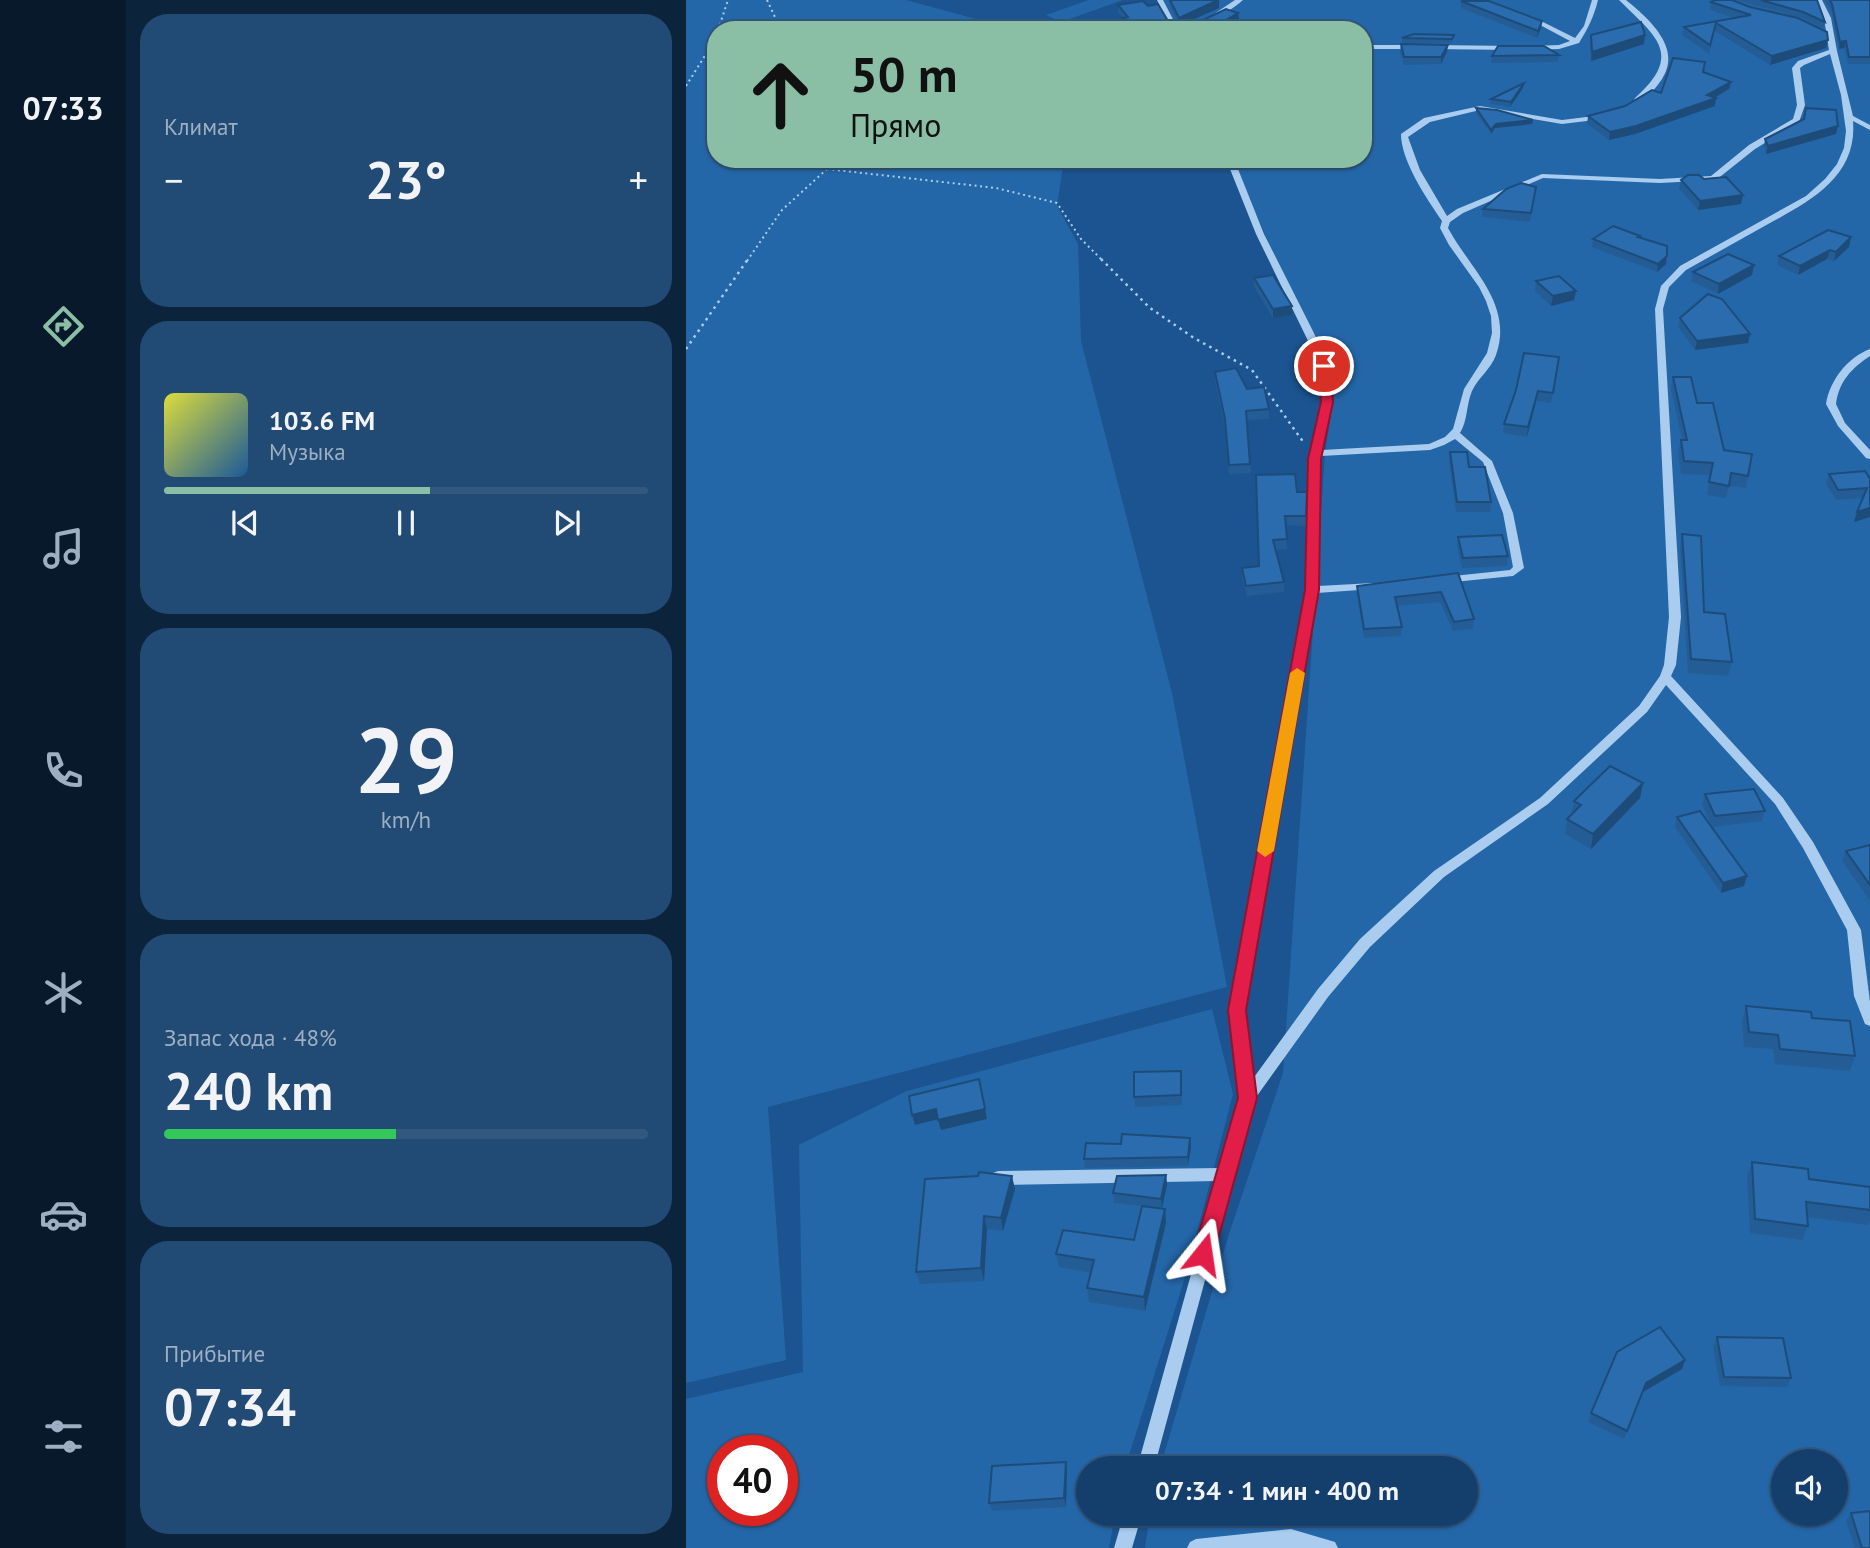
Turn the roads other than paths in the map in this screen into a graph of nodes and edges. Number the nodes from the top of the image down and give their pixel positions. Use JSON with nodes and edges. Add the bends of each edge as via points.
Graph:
{"nodes":[{"id":1,"x":1160,"y":0,"type":"edge"},
{"id":2,"x":1240,"y":0,"type":"edge"},
{"id":3,"x":1595,"y":0,"type":"edge"},
{"id":4,"x":1622,"y":0,"type":"edge"},
{"id":5,"x":1819,"y":0,"type":"edge"},
{"id":6,"x":1828,"y":5,"type":"edge"},
{"id":7,"x":1519,"y":13,"type":"edge"},
{"id":8,"x":1170,"y":21,"type":"edge"},
{"id":9,"x":1205,"y":21,"type":"edge"},
{"id":10,"x":1819,"y":30,"type":"edge"},
{"id":11,"x":1831,"y":37,"type":"junction"},
{"id":12,"x":1577,"y":42,"type":"junction"},
{"id":13,"x":1372,"y":47,"type":"edge"},
{"id":14,"x":1833,"y":51,"type":"junction"},
{"id":15,"x":1633,"y":103,"type":"edge"},
{"id":16,"x":1613,"y":113,"type":"edge"},
{"id":17,"x":1853,"y":118,"type":"junction"},
{"id":18,"x":1870,"y":128,"type":"edge"},
{"id":19,"x":1234,"y":168,"type":"edge"},
{"id":20,"x":1446,"y":221,"type":"junction"},
{"id":21,"x":1870,"y":352,"type":"edge"},
{"id":22,"x":1457,"y":435,"type":"junction"},
{"id":23,"x":1315,"y":456,"type":"junction"},
{"id":24,"x":1870,"y":456,"type":"edge"},
{"id":25,"x":1431,"y":581,"type":"edge"},
{"id":26,"x":1390,"y":585,"type":"edge"},
{"id":27,"x":1312,"y":590,"type":"junction"},
{"id":28,"x":1665,"y":677,"type":"junction"},
{"id":29,"x":1870,"y":1020,"type":"edge"},
{"id":30,"x":1247,"y":1098,"type":"junction"},
{"id":31,"x":1225,"y":1174,"type":"junction"},
{"id":32,"x":991,"y":1179,"type":"edge"},
{"id":33,"x":1148,"y":1456,"type":"edge"},
{"id":34,"x":1130,"y":1526,"type":"edge"},
{"id":35,"x":1124,"y":1548,"type":"edge"},
{"id":36,"x":1196,"y":1548,"type":"edge"},
{"id":37,"x":1329,"y":1548,"type":"edge"}],
"edges":[{"from":1,"to":8,"type":"street"},
{"from":2,"to":9,"type":"street"},
{"from":3,"to":12,"type":"street","via":[[1586,33]]},
{"from":4,"to":15,"type":"street","via":[[1664,44],[1666,65],[1655,87]]},
{"from":5,"to":6,"type":"street"},
{"from":6,"to":11,"type":"street"},
{"from":7,"to":12,"type":"street"},
{"from":10,"to":11,"type":"street"},
{"from":11,"to":14,"type":"street"},
{"from":12,"to":13,"type":"street","via":[[1546,48]]},
{"from":14,"to":17,"type":"street"},
{"from":14,"to":20,"type":"street","via":[[1796,68],[1801,105],[1796,120],[1713,178],[1660,181],[1542,176]]},
{"from":16,"to":20,"type":"street","via":[[1562,122],[1480,108],[1427,120],[1407,130],[1409,155],[1422,186]]},
{"from":17,"to":18,"type":"street"},
{"from":17,"to":28,"type":"street","via":[[1850,154],[1828,185],[1683,268],[1665,286],[1659,320],[1675,617]]},
{"from":19,"to":23,"type":"street","via":[[1324,366],[1327,402]]},
{"from":20,"to":22,"type":"street","via":[[1448,237],[1493,301],[1498,323],[1493,353],[1468,390]]},
{"from":21,"to":24,"type":"street","via":[[1839,379],[1831,404],[1841,424]]},
{"from":22,"to":23,"type":"street","via":[[1430,447]]},
{"from":22,"to":25,"type":"street","via":[[1487,461],[1508,513],[1519,568],[1513,573]]},
{"from":23,"to":27,"type":"street"},
{"from":26,"to":27,"type":"street"},
{"from":27,"to":30,"type":"street","via":[[1237,1010]]},
{"from":28,"to":29,"type":"street","via":[[1779,801],[1808,845],[1854,930],[1861,996]]},
{"from":28,"to":30,"type":"street","via":[[1643,709],[1588,763],[1544,801],[1439,874],[1365,943]]},
{"from":30,"to":31,"type":"street"},
{"from":31,"to":32,"type":"street"},
{"from":31,"to":33,"type":"street"},
{"from":34,"to":35,"type":"street"},
{"from":36,"to":37,"type":"street","via":[[1291,1538]]}]}
